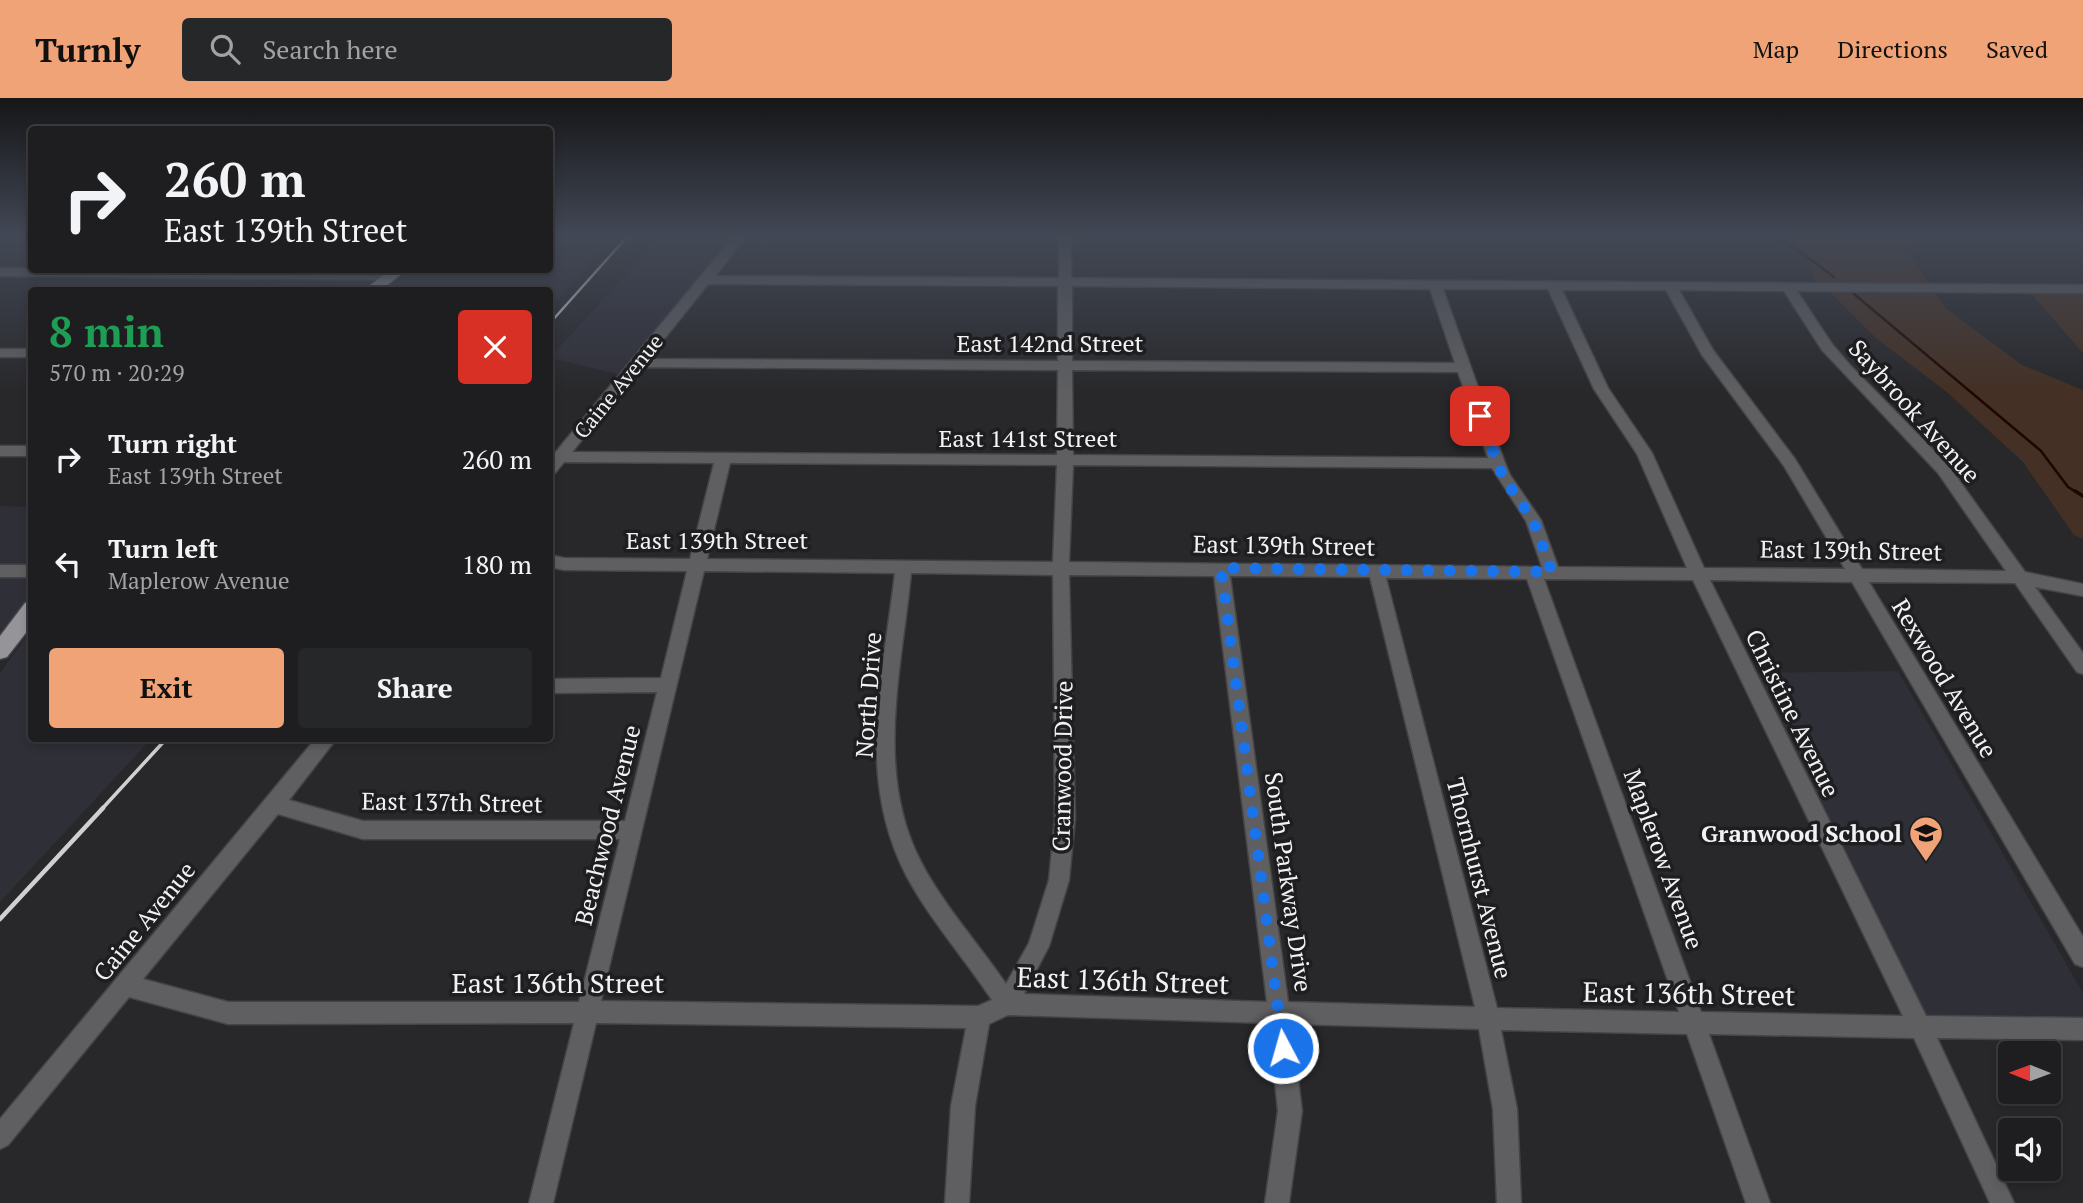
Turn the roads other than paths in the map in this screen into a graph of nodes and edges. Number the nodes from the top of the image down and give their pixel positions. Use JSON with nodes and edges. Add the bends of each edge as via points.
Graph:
{"nodes":[{"id":1,"x":697,"y":290,"type":"edge"},
{"id":2,"x":1064,"y":290,"type":"edge"},
{"id":3,"x":1436,"y":290,"type":"edge"},
{"id":4,"x":1555,"y":290,"type":"edge"},
{"id":5,"x":1672,"y":290,"type":"edge"},
{"id":6,"x":1790,"y":290,"type":"edge"},
{"id":7,"x":0,"y":353,"type":"edge"},
{"id":8,"x":28,"y":353,"type":"edge"},
{"id":9,"x":636,"y":363,"type":"junction"},
{"id":10,"x":1063,"y":366,"type":"junction"},
{"id":11,"x":1464,"y":368,"type":"junction"},
{"id":12,"x":0,"y":451,"type":"edge"},
{"id":13,"x":28,"y":451,"type":"edge"},
{"id":14,"x":723,"y":459,"type":"junction"},
{"id":15,"x":1065,"y":462,"type":"junction"},
{"id":16,"x":554,"y":463,"type":"edge"},
{"id":17,"x":1497,"y":463,"type":"junction"},
{"id":18,"x":553,"y":562,"type":"edge"},
{"id":19,"x":698,"y":564,"type":"junction"},
{"id":20,"x":904,"y":566,"type":"junction"},
{"id":21,"x":1061,"y":568,"type":"junction"},
{"id":22,"x":1221,"y":568,"type":"junction"},
{"id":23,"x":1376,"y":570,"type":"junction"},
{"id":24,"x":0,"y":571,"type":"edge"},
{"id":25,"x":28,"y":571,"type":"edge"},
{"id":26,"x":1542,"y":572,"type":"junction"},
{"id":27,"x":1698,"y":573,"type":"junction"},
{"id":28,"x":1855,"y":575,"type":"junction"},
{"id":29,"x":2019,"y":577,"type":"junction"},
{"id":30,"x":2083,"y":590,"type":"edge"},
{"id":31,"x":28,"y":614,"type":"edge"},
{"id":32,"x":0,"y":651,"type":"edge"},
{"id":33,"x":2083,"y":667,"type":"edge"},
{"id":34,"x":668,"y":685,"type":"junction"},
{"id":35,"x":553,"y":686,"type":"edge"},
{"id":36,"x":325,"y":742,"type":"edge"},
{"id":37,"x":274,"y":804,"type":"junction"},
{"id":38,"x":633,"y":831,"type":"junction"},
{"id":39,"x":2083,"y":957,"type":"edge"},
{"id":40,"x":125,"y":985,"type":"junction"},
{"id":41,"x":1007,"y":1004,"type":"junction"},
{"id":42,"x":587,"y":1012,"type":"junction"},
{"id":43,"x":1279,"y":1014,"type":"junction"},
{"id":44,"x":979,"y":1017,"type":"junction"},
{"id":45,"x":1488,"y":1017,"type":"junction"},
{"id":46,"x":1696,"y":1023,"type":"junction"},
{"id":47,"x":1920,"y":1027,"type":"junction"},
{"id":48,"x":2083,"y":1029,"type":"edge"},
{"id":49,"x":0,"y":1137,"type":"edge"},
{"id":50,"x":541,"y":1203,"type":"edge"},
{"id":51,"x":957,"y":1203,"type":"edge"},
{"id":52,"x":1278,"y":1203,"type":"edge"},
{"id":53,"x":1509,"y":1203,"type":"edge"},
{"id":54,"x":1758,"y":1203,"type":"edge"},
{"id":55,"x":2002,"y":1203,"type":"edge"}],
"edges":[{"from":1,"to":9,"type":"street","name":"Caine Avenue"},
{"from":2,"to":10,"type":"street","name":"Cranwood Drive"},
{"from":3,"to":11,"type":"street","name":"Maplerow Avenue"},
{"from":4,"to":27,"type":"street","name":"Christine Avenue","via":[[1601,388],[1644,453]]},
{"from":5,"to":28,"type":"street","name":"Rexwood Avenue","via":[[1707,352],[1790,463]]},
{"from":6,"to":29,"type":"street","name":"Saybrook Avenue","via":[[1827,347],[1943,469]]},
{"from":7,"to":8,"type":"street"},
{"from":9,"to":10,"type":"street","name":"East 142nd Street"},
{"from":9,"to":16,"type":"street","name":"Caine Avenue"},
{"from":10,"to":11,"type":"street","name":"East 142nd Street"},
{"from":10,"to":15,"type":"street","name":"Cranwood Drive"},
{"from":11,"to":17,"type":"street","name":"Maplerow Avenue"},
{"from":12,"to":13,"type":"street"},
{"from":14,"to":15,"type":"street","name":"East 141st Street"},
{"from":14,"to":16,"type":"street","name":"East 141st Street"},
{"from":14,"to":19,"type":"street","name":"Beachwood Avenue"},
{"from":15,"to":17,"type":"street","name":"East 141st Street"},
{"from":15,"to":21,"type":"street","name":"Cranwood Drive"},
{"from":17,"to":26,"type":"street","name":"Maplerow Avenue","via":[[1533,520]]},
{"from":18,"to":19,"type":"street","name":"East 139th Street"},
{"from":19,"to":20,"type":"street","name":"East 139th Street"},
{"from":19,"to":34,"type":"street","name":"Beachwood Avenue"},
{"from":20,"to":21,"type":"street","name":"East 139th Street"},
{"from":20,"to":41,"type":"street","name":"North Drive","via":[[884,748],[893,809],[912,866],[942,917],[981,962]]},
{"from":21,"to":22,"type":"street","name":"East 139th Street"},
{"from":21,"to":41,"type":"street","name":"Cranwood Drive","via":[[1065,818],[1059,880],[1038,946]]},
{"from":22,"to":23,"type":"street","name":"East 139th Street"},
{"from":22,"to":43,"type":"street","name":"South Parkway Drive"},
{"from":23,"to":26,"type":"street","name":"East 139th Street"},
{"from":23,"to":45,"type":"street","name":"Thornhurst Avenue"},
{"from":24,"to":25,"type":"street"},
{"from":26,"to":27,"type":"street","name":"East 139th Street"},
{"from":26,"to":46,"type":"street","name":"Maplerow Avenue"},
{"from":27,"to":28,"type":"street","name":"East 139th Street"},
{"from":27,"to":47,"type":"street","name":"Christine Avenue"},
{"from":28,"to":29,"type":"street","name":"East 139th Street"},
{"from":28,"to":39,"type":"street","name":"Rexwood Avenue"},
{"from":29,"to":30,"type":"street","name":"East 139th Street"},
{"from":29,"to":33,"type":"street","name":"Saybrook Avenue"},
{"from":31,"to":32,"type":"main road"},
{"from":34,"to":35,"type":"street"},
{"from":34,"to":38,"type":"street","name":"Beachwood Avenue"},
{"from":36,"to":37,"type":"street","name":"Caine Avenue"},
{"from":37,"to":38,"type":"street","name":"East 137th Street","via":[[363,830]]},
{"from":37,"to":40,"type":"street","name":"Caine Avenue"},
{"from":38,"to":42,"type":"street","name":"Beachwood Avenue"},
{"from":40,"to":42,"type":"street","name":"East 136th Street","via":[[228,1013]]},
{"from":40,"to":49,"type":"street","name":"Caine Avenue"},
{"from":41,"to":43,"type":"street","name":"East 136th Street"},
{"from":41,"to":44,"type":"street","name":"East 136th Street"},
{"from":42,"to":44,"type":"street","name":"East 136th Street"},
{"from":42,"to":50,"type":"street","name":"Beachwood Avenue"},
{"from":43,"to":45,"type":"street","name":"East 136th Street"},
{"from":43,"to":52,"type":"street","name":"South Parkway Drive","via":[[1290,1111]]},
{"from":44,"to":51,"type":"street","via":[[963,1106]]},
{"from":45,"to":46,"type":"street","name":"East 136th Street"},
{"from":45,"to":53,"type":"street","name":"Thornhurst Avenue","via":[[1505,1109]]},
{"from":46,"to":47,"type":"street","name":"East 136th Street"},
{"from":46,"to":54,"type":"street","name":"Maplerow Avenue"},
{"from":47,"to":48,"type":"street","name":"East 136th Street"},
{"from":47,"to":55,"type":"street","name":"Christine Avenue"}]}
